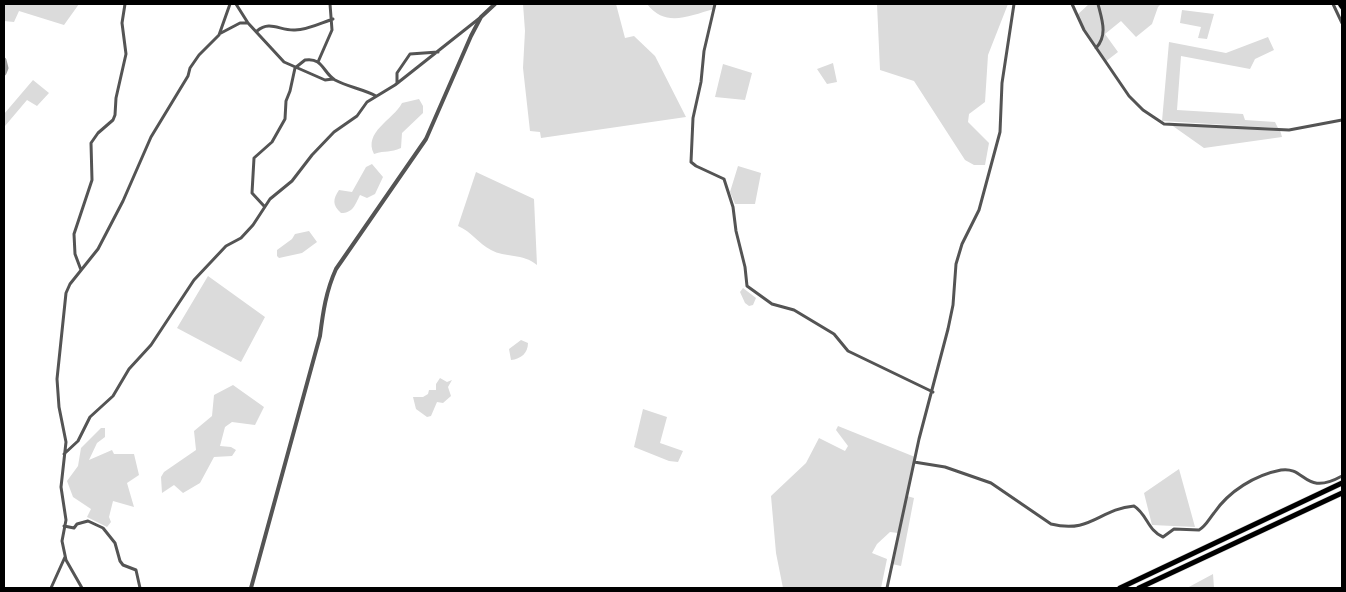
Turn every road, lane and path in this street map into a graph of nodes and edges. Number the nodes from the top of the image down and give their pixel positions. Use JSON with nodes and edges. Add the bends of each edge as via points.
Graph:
{"nodes":[{"id":1,"x":126,"y":4,"type":"edge"},
{"id":2,"x":230,"y":4,"type":"edge"},
{"id":3,"x":236,"y":4,"type":"edge"},
{"id":4,"x":330,"y":4,"type":"edge"},
{"id":5,"x":495,"y":4,"type":"edge"},
{"id":6,"x":715,"y":4,"type":"edge"},
{"id":7,"x":1014,"y":4,"type":"edge"},
{"id":8,"x":1072,"y":4,"type":"edge"},
{"id":9,"x":1098,"y":4,"type":"edge"},
{"id":10,"x":1333,"y":4,"type":"edge"},
{"id":11,"x":1340,"y":4,"type":"edge"},
{"id":12,"x":1342,"y":7,"type":"edge"},
{"id":13,"x":481,"y":17,"type":"junction"},
{"id":14,"x":333,"y":19,"type":"junction"},
{"id":15,"x":248,"y":23,"type":"junction"},
{"id":16,"x":1342,"y":23,"type":"edge"},
{"id":17,"x":257,"y":31,"type":"junction"},
{"id":18,"x":220,"y":33,"type":"junction"},
{"id":19,"x":1096,"y":48,"type":"junction"},
{"id":20,"x":438,"y":52,"type":"junction"},
{"id":21,"x":318,"y":62,"type":"junction"},
{"id":22,"x":295,"y":68,"type":"junction"},
{"id":23,"x":333,"y":79,"type":"junction"},
{"id":24,"x":397,"y":83,"type":"junction"},
{"id":25,"x":376,"y":96,"type":"junction"},
{"id":26,"x":1342,"y":120,"type":"edge"},
{"id":27,"x":264,"y":206,"type":"junction"},
{"id":28,"x":81,"y":270,"type":"junction"},
{"id":29,"x":933,"y":392,"type":"junction"},
{"id":30,"x":63,"y":455,"type":"junction"},
{"id":31,"x":914,"y":462,"type":"junction"},
{"id":32,"x":1342,"y":476,"type":"edge"},
{"id":33,"x":1342,"y":483,"type":"edge"},
{"id":34,"x":1342,"y":493,"type":"edge"},
{"id":35,"x":64,"y":526,"type":"junction"},
{"id":36,"x":66,"y":557,"type":"junction"},
{"id":37,"x":51,"y":588,"type":"edge"},
{"id":38,"x":82,"y":588,"type":"edge"},
{"id":39,"x":140,"y":588,"type":"edge"},
{"id":40,"x":251,"y":588,"type":"edge"},
{"id":41,"x":887,"y":588,"type":"edge"},
{"id":42,"x":1120,"y":588,"type":"edge"},
{"id":43,"x":1138,"y":588,"type":"edge"}],
"edges":[{"from":1,"to":28,"type":"street","via":[[122,23],[126,54],[115,115],[91,143],[92,180],[74,234],[75,254]]},
{"from":2,"to":18,"type":"street"},
{"from":3,"to":15,"type":"street"},
{"from":4,"to":14,"type":"street"},
{"from":5,"to":13,"type":"street"},
{"from":6,"to":29,"type":"street","via":[[693,118],[691,162],[724,178],[733,207],[747,286],[772,304],[794,310],[834,334],[848,351]]},
{"from":7,"to":29,"type":"street","via":[[1002,83],[1000,132],[979,210],[956,264],[953,305]]},
{"from":8,"to":19,"type":"street"},
{"from":9,"to":19,"type":"street","via":[[1104,32]]},
{"from":10,"to":16,"type":"street"},
{"from":11,"to":12,"type":"main road"},
{"from":13,"to":20,"type":"street"},
{"from":13,"to":40,"type":"street","via":[[426,139],[336,269],[325,299],[320,336]]},
{"from":14,"to":17,"type":"street","via":[[296,30],[266,26]]},
{"from":14,"to":21,"type":"street","via":[[332,30]]},
{"from":15,"to":17,"type":"street"},
{"from":15,"to":18,"type":"street"},
{"from":17,"to":22,"type":"street","via":[[272,51]]},
{"from":18,"to":28,"type":"street","via":[[190,68],[151,137],[98,249]]},
{"from":19,"to":26,"type":"street","via":[[1129,96],[1142,110],[1164,124],[1289,130]]},
{"from":20,"to":24,"type":"street"},
{"from":20,"to":24,"type":"street","via":[[410,54],[397,72]]},
{"from":21,"to":22,"type":"street","via":[[305,60]]},
{"from":21,"to":23,"type":"street"},
{"from":22,"to":23,"type":"street","via":[[327,80]]},
{"from":22,"to":27,"type":"street","via":[[285,119],[272,142],[254,158],[252,194]]},
{"from":23,"to":25,"type":"street"},
{"from":24,"to":25,"type":"street"},
{"from":25,"to":27,"type":"street","via":[[366,102],[357,116],[334,132],[292,181]]},
{"from":27,"to":30,"type":"street","via":[[253,226],[226,246],[185,290],[151,345],[129,369],[113,396],[90,418],[78,441]]},
{"from":28,"to":30,"type":"street","via":[[68,288],[62,320],[58,379],[66,442]]},
{"from":29,"to":31,"type":"street"},
{"from":30,"to":35,"type":"street"},
{"from":31,"to":32,"type":"street","via":[[945,467],[991,483],[1051,524],[1062,527],[1081,526],[1118,509],[1134,506],[1163,537],[1174,529],[1199,530],[1235,490],[1274,472],[1291,470],[1308,481],[1320,484]]},
{"from":31,"to":41,"type":"street"},
{"from":33,"to":42,"type":"highway"},
{"from":34,"to":43,"type":"highway"},
{"from":35,"to":36,"type":"street","via":[[62,541]]},
{"from":35,"to":39,"type":"street","via":[[74,528],[88,521],[102,528],[115,543],[123,565],[136,570]]},
{"from":36,"to":37,"type":"street"},
{"from":36,"to":38,"type":"street"}]}
